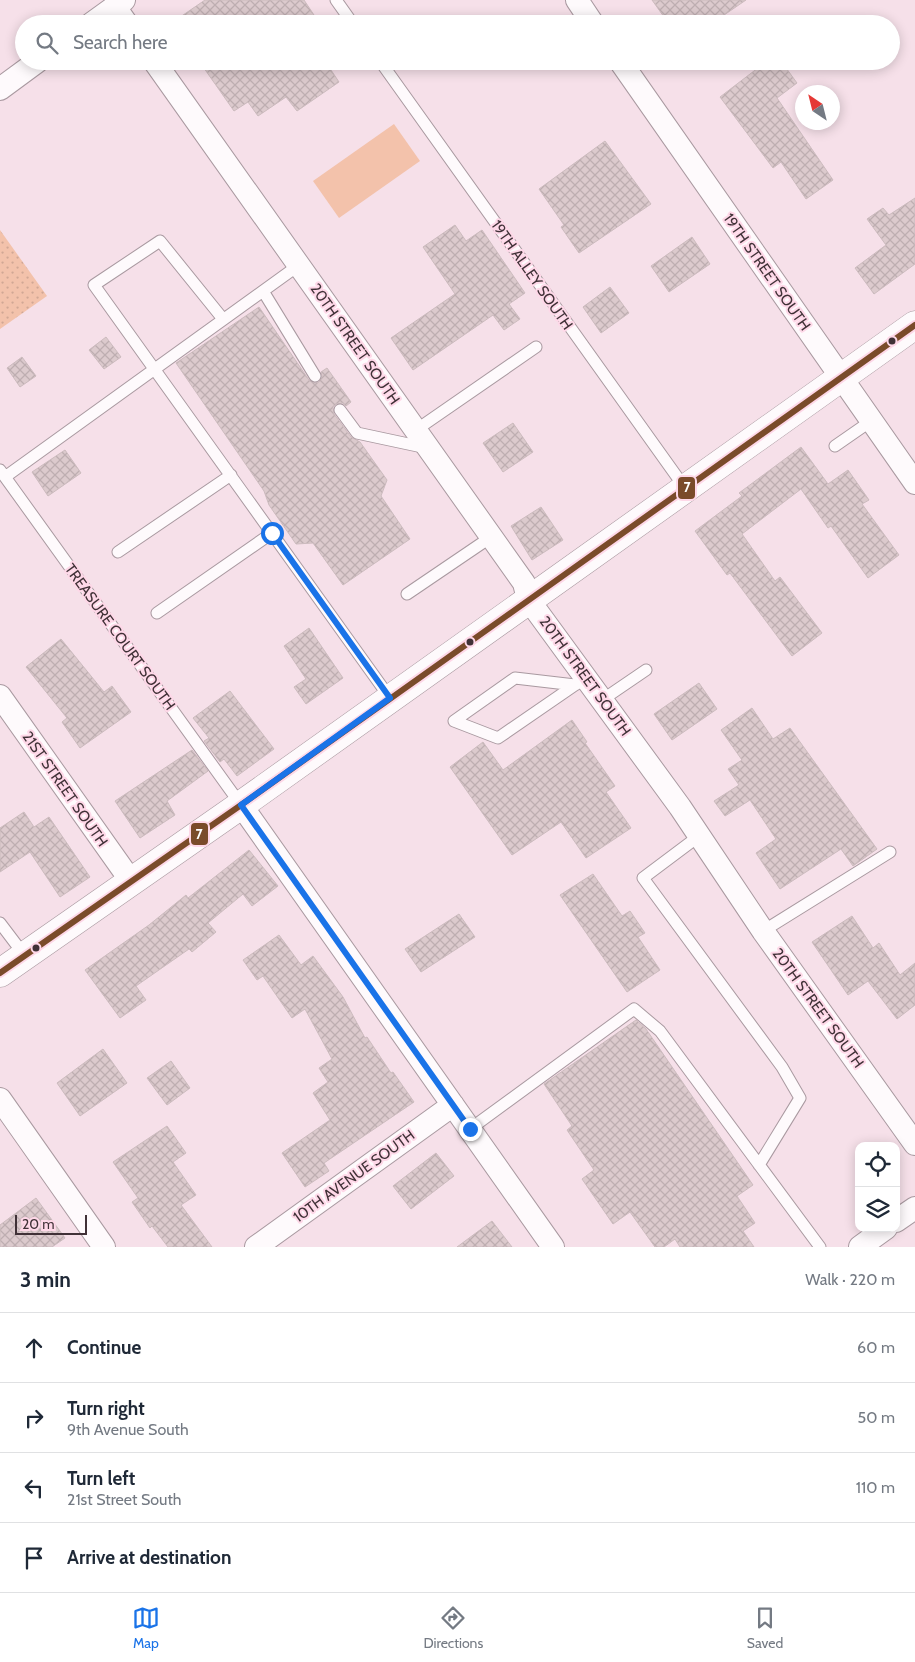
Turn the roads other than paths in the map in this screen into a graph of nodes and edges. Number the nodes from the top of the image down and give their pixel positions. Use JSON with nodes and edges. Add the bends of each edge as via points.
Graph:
{"nodes":[{"id":1,"x":336,"y":0,"type":"edge"},
{"id":2,"x":577,"y":0,"type":"edge"},
{"id":3,"x":347,"y":15,"type":"edge"},
{"id":4,"x":587,"y":15,"type":"edge"},
{"id":5,"x":25,"y":70,"type":"edge"},
{"id":6,"x":160,"y":70,"type":"edge"},
{"id":7,"x":386,"y":70,"type":"edge"},
{"id":8,"x":626,"y":70,"type":"edge"},
{"id":9,"x":0,"y":88,"type":"edge"},
{"id":10,"x":299,"y":265,"type":"junction"},
{"id":11,"x":263,"y":291,"type":"junction"},
{"id":12,"x":223,"y":319,"type":"junction"},
{"id":13,"x":915,"y":325,"type":"edge"},
{"id":14,"x":536,"y":346,"type":"dead end"},
{"id":15,"x":155,"y":368,"type":"junction"},
{"id":16,"x":315,"y":376,"type":"dead end"},
{"id":17,"x":841,"y":377,"type":"junction"},
{"id":18,"x":340,"y":410,"type":"dead end"},
{"id":19,"x":872,"y":421,"type":"junction"},
{"id":20,"x":422,"y":439,"type":"junction"},
{"id":21,"x":835,"y":446,"type":"dead end"},
{"id":22,"x":2,"y":474,"type":"edge"},
{"id":23,"x":231,"y":475,"type":"junction"},
{"id":24,"x":915,"y":483,"type":"edge"},
{"id":25,"x":684,"y":488,"type":"junction"},
{"id":26,"x":272,"y":533,"type":"junction"},
{"id":27,"x":491,"y":537,"type":"junction"},
{"id":28,"x":118,"y":552,"type":"dead end"},
{"id":29,"x":408,"y":594,"type":"dead end"},
{"id":30,"x":528,"y":599,"type":"junction"},
{"id":31,"x":157,"y":613,"type":"dead end"},
{"id":32,"x":646,"y":670,"type":"dead end"},
{"id":33,"x":580,"y":681,"type":"junction"},
{"id":34,"x":0,"y":696,"type":"edge"},
{"id":35,"x":390,"y":698,"type":"junction"},
{"id":36,"x":602,"y":700,"type":"junction"},
{"id":37,"x":241,"y":805,"type":"junction"},
{"id":38,"x":699,"y":836,"type":"junction"},
{"id":39,"x":890,"y":852,"type":"dead end"},
{"id":40,"x":131,"y":881,"type":"junction"},
{"id":41,"x":0,"y":923,"type":"edge"},
{"id":42,"x":763,"y":931,"type":"junction"},
{"id":43,"x":25,"y":956,"type":"junction"},
{"id":44,"x":0,"y":973,"type":"edge"},
{"id":45,"x":0,"y":1099,"type":"edge"},
{"id":46,"x":453,"y":1105,"type":"junction"},
{"id":47,"x":470,"y":1129,"type":"junction"},
{"id":48,"x":915,"y":1144,"type":"edge"},
{"id":49,"x":759,"y":1165,"type":"junction"},
{"id":50,"x":915,"y":1208,"type":"edge"},
{"id":51,"x":900,"y":1218,"type":"edge"},
{"id":52,"x":881,"y":1232,"type":"edge"},
{"id":53,"x":104,"y":1247,"type":"edge"},
{"id":54,"x":256,"y":1247,"type":"edge"},
{"id":55,"x":553,"y":1247,"type":"edge"},
{"id":56,"x":820,"y":1247,"type":"edge"},
{"id":57,"x":860,"y":1247,"type":"edge"}],
"edges":[{"from":1,"to":3,"type":"lane"},
{"from":2,"to":4,"type":"street"},
{"from":5,"to":9,"type":"street"},
{"from":6,"to":10,"type":"street","name":"20TH STREET SOUTH"},
{"from":7,"to":25,"type":"lane","name":"19TH ALLEY SOUTH"},
{"from":8,"to":17,"type":"street","name":"19TH STREET SOUTH"},
{"from":10,"to":11,"type":"lane"},
{"from":10,"to":20,"type":"street","name":"20TH STREET SOUTH"},
{"from":11,"to":12,"type":"lane"},
{"from":11,"to":16,"type":"lane"},
{"from":12,"to":15,"type":"lane"},
{"from":12,"to":15,"type":"lane","via":[[160,242],[94,285]]},
{"from":13,"to":17,"type":"street"},
{"from":14,"to":20,"type":"lane"},
{"from":15,"to":22,"type":"lane"},
{"from":15,"to":23,"type":"lane"},
{"from":17,"to":19,"type":"street","name":"19TH STREET SOUTH"},
{"from":17,"to":25,"type":"street"},
{"from":18,"to":20,"type":"lane","via":[[357,433]]},
{"from":19,"to":21,"type":"lane"},
{"from":19,"to":24,"type":"street","name":"19TH STREET SOUTH"},
{"from":20,"to":27,"type":"street","name":"20TH STREET SOUTH"},
{"from":22,"to":37,"type":"lane","name":"TREASURE COURT SOUTH"},
{"from":23,"to":26,"type":"lane"},
{"from":23,"to":28,"type":"lane"},
{"from":25,"to":30,"type":"street"},
{"from":26,"to":31,"type":"lane"},
{"from":26,"to":35,"type":"lane"},
{"from":27,"to":29,"type":"lane"},
{"from":27,"to":30,"type":"street","name":"20TH STREET SOUTH","via":[[524,583]]},
{"from":30,"to":33,"type":"street","name":"20TH STREET SOUTH"},
{"from":30,"to":35,"type":"street"},
{"from":32,"to":36,"type":"lane"},
{"from":33,"to":33,"type":"lane","via":[[498,738],[454,721],[515,678]]},
{"from":33,"to":36,"type":"street","name":"20TH STREET SOUTH"},
{"from":34,"to":40,"type":"street","name":"21ST STREET SOUTH"},
{"from":35,"to":37,"type":"street"},
{"from":36,"to":38,"type":"street","name":"20TH STREET SOUTH"},
{"from":37,"to":40,"type":"street"},
{"from":37,"to":46,"type":"street"},
{"from":38,"to":42,"type":"street","name":"20TH STREET SOUTH"},
{"from":38,"to":49,"type":"lane","via":[[643,878],[782,1067],[800,1098]]},
{"from":39,"to":42,"type":"lane"},
{"from":40,"to":43,"type":"street"},
{"from":41,"to":43,"type":"lane"},
{"from":42,"to":48,"type":"street","name":"20TH STREET SOUTH"},
{"from":43,"to":44,"type":"street"},
{"from":45,"to":53,"type":"street"},
{"from":46,"to":47,"type":"street"},
{"from":46,"to":54,"type":"street","name":"10TH AVENUE SOUTH"},
{"from":47,"to":49,"type":"lane","via":[[634,1009],[660,1031]]},
{"from":47,"to":55,"type":"street"},
{"from":49,"to":56,"type":"lane"},
{"from":50,"to":51,"type":"street"},
{"from":52,"to":57,"type":"street"}]}
